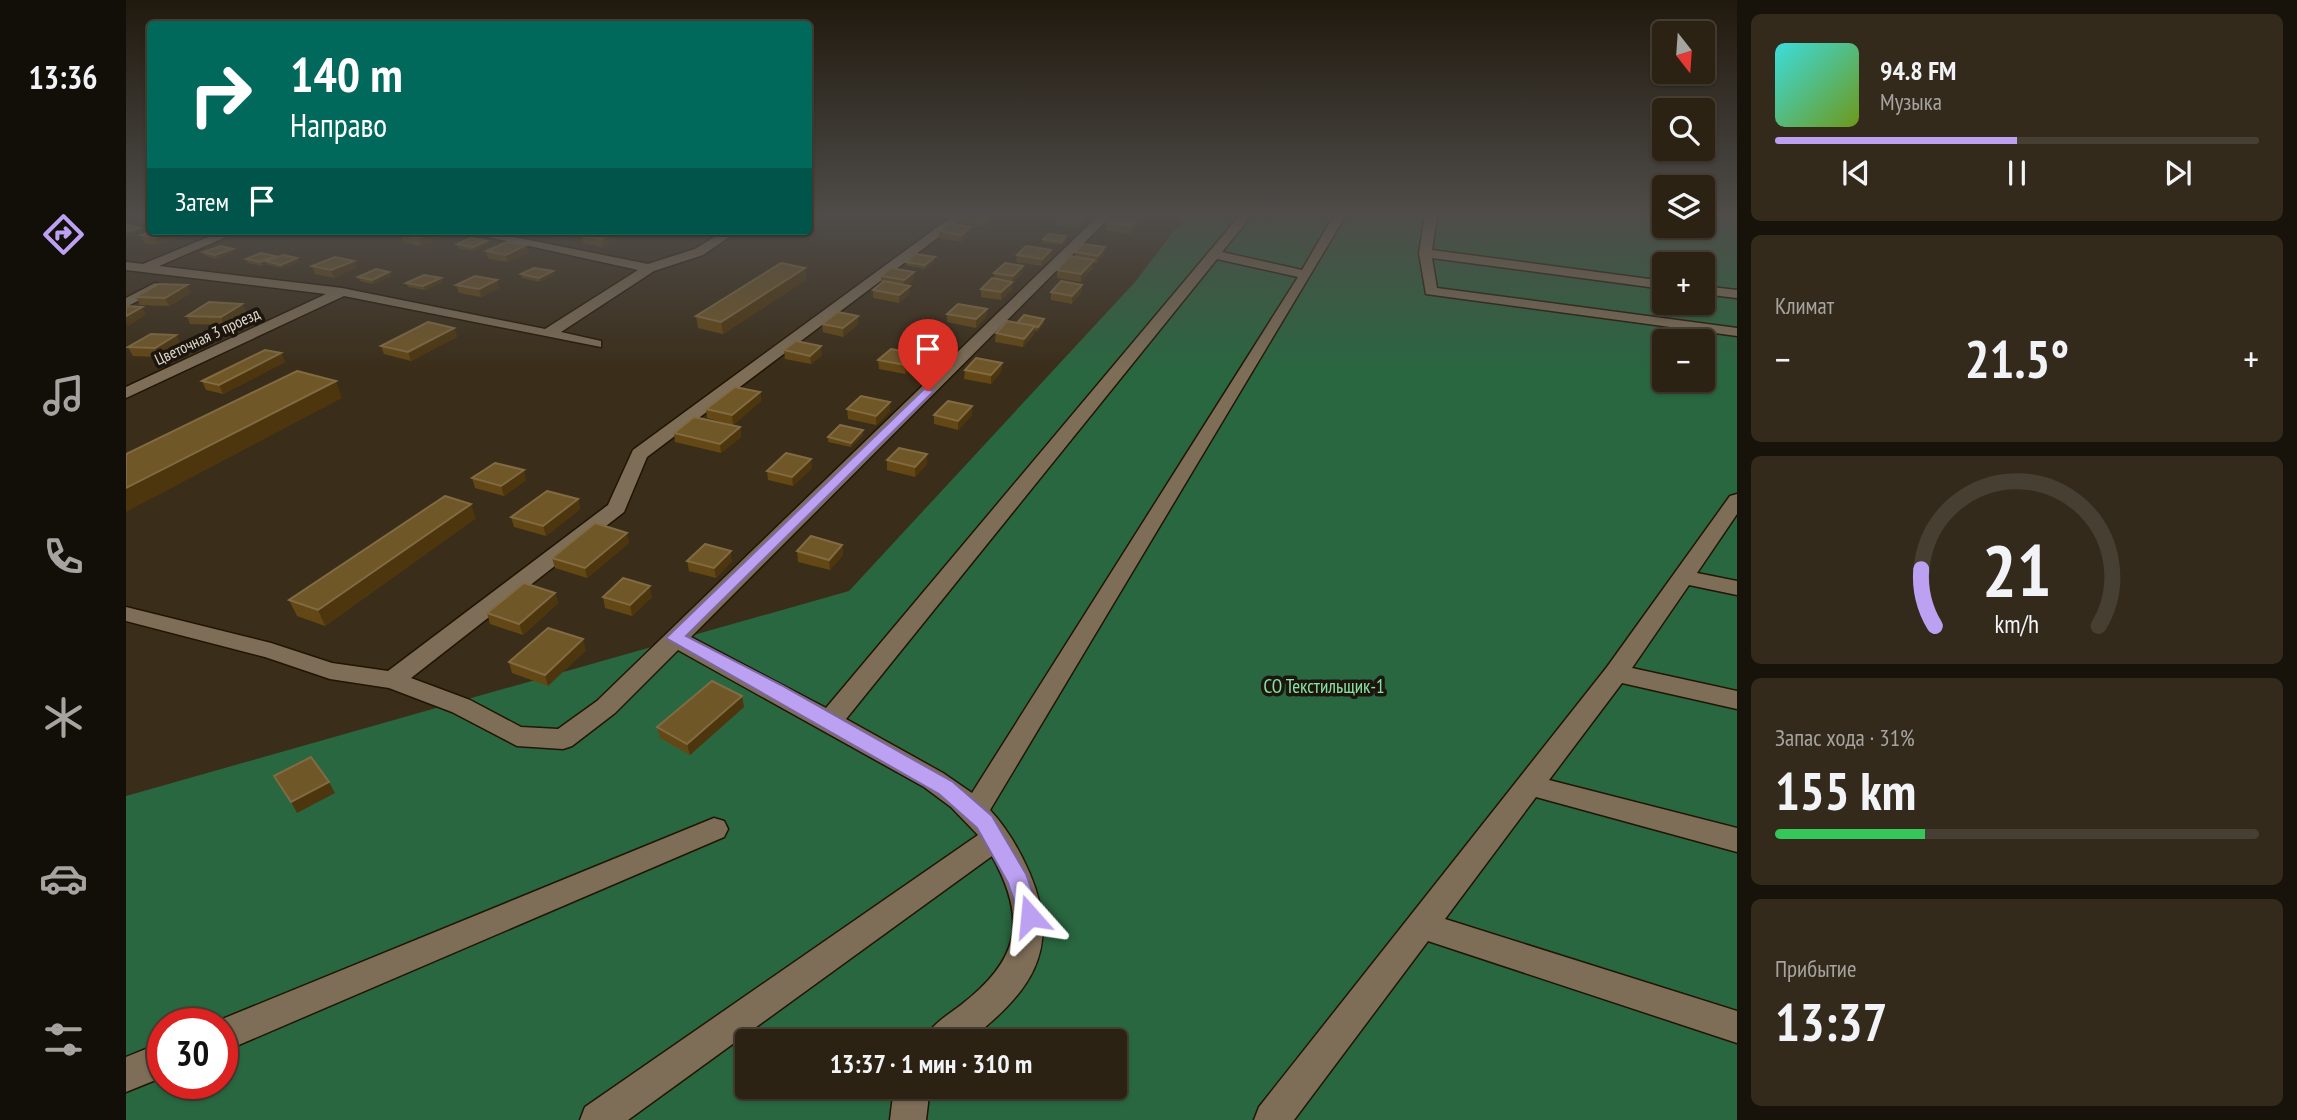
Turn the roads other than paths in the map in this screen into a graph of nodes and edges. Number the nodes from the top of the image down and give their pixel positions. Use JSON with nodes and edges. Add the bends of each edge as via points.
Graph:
{"nodes":[{"id":1,"x":138,"y":267,"type":"edge"},
{"id":2,"x":645,"y":267,"type":"edge"},
{"id":3,"x":891,"y":267,"type":"edge"},
{"id":4,"x":1053,"y":267,"type":"edge"},
{"id":5,"x":1203,"y":267,"type":"edge"},
{"id":6,"x":1272,"y":267,"type":"edge"},
{"id":7,"x":1310,"y":267,"type":"edge"},
{"id":8,"x":1427,"y":267,"type":"edge"},
{"id":9,"x":1532,"y":267,"type":"edge"},
{"id":10,"x":145,"y":268,"type":"joint"},
{"id":11,"x":649,"y":268,"type":"joint"},
{"id":12,"x":187,"y":272,"type":"junction"},
{"id":13,"x":1306,"y":275,"type":"junction"},
{"id":14,"x":1652,"y":283,"type":"edge"},
{"id":15,"x":1715,"y":291,"type":"edge"},
{"id":16,"x":342,"y":292,"type":"junction"},
{"id":17,"x":1737,"y":294,"type":"edge"},
{"id":18,"x":126,"y":303,"type":"edge"},
{"id":19,"x":1737,"y":332,"type":"edge"},
{"id":20,"x":546,"y":334,"type":"junction"},
{"id":21,"x":596,"y":344,"type":"dead end"},
{"id":22,"x":126,"y":393,"type":"edge"},
{"id":23,"x":1735,"y":505,"type":"edge"},
{"id":24,"x":1683,"y":577,"type":"junction"},
{"id":25,"x":1737,"y":588,"type":"edge"},
{"id":26,"x":126,"y":614,"type":"edge"},
{"id":27,"x":674,"y":638,"type":"junction"},
{"id":28,"x":1616,"y":673,"type":"junction"},
{"id":29,"x":392,"y":680,"type":"junction"},
{"id":30,"x":1737,"y":700,"type":"edge"},
{"id":31,"x":830,"y":721,"type":"junction"},
{"id":32,"x":1529,"y":785,"type":"junction"},
{"id":33,"x":974,"y":813,"type":"junction"},
{"id":34,"x":714,"y":830,"type":"dead end"},
{"id":35,"x":994,"y":839,"type":"junction"},
{"id":36,"x":1737,"y":840,"type":"edge"},
{"id":37,"x":1421,"y":925,"type":"junction"},
{"id":38,"x":1737,"y":1027,"type":"edge"},
{"id":39,"x":238,"y":1028,"type":"edge"},
{"id":40,"x":956,"y":1029,"type":"edge"},
{"id":41,"x":147,"y":1066,"type":"edge"},
{"id":42,"x":126,"y":1075,"type":"edge"},
{"id":43,"x":911,"y":1099,"type":"edge"},
{"id":44,"x":598,"y":1120,"type":"edge"},
{"id":45,"x":908,"y":1120,"type":"edge"},
{"id":46,"x":1272,"y":1120,"type":"edge"}],
"edges":[{"from":1,"to":10,"type":"street"},
{"from":2,"to":11,"type":"street"},
{"from":3,"to":29,"type":"street","via":[[639,454],[617,508]]},
{"from":4,"to":27,"type":"street"},
{"from":5,"to":31,"type":"street"},
{"from":6,"to":13,"type":"street"},
{"from":7,"to":13,"type":"street"},
{"from":8,"to":19,"type":"street","via":[[1431,291]]},
{"from":9,"to":14,"type":"street"},
{"from":10,"to":12,"type":"street"},
{"from":11,"to":20,"type":"street"},
{"from":12,"to":16,"type":"street"},
{"from":12,"to":18,"type":"street"},
{"from":13,"to":33,"type":"street"},
{"from":15,"to":17,"type":"street"},
{"from":16,"to":20,"type":"street"},
{"from":16,"to":22,"type":"street","name":"Цветочная 3 проезд"},
{"from":20,"to":21,"type":"street"},
{"from":23,"to":24,"type":"street"},
{"from":24,"to":25,"type":"street"},
{"from":24,"to":28,"type":"street"},
{"from":26,"to":29,"type":"street","via":[[330,671]]},
{"from":27,"to":29,"type":"street","via":[[606,707],[564,739],[517,736],[461,706]]},
{"from":27,"to":31,"type":"street"},
{"from":28,"to":30,"type":"street"},
{"from":28,"to":32,"type":"street"},
{"from":31,"to":33,"type":"street","via":[[946,788]]},
{"from":32,"to":36,"type":"street"},
{"from":32,"to":37,"type":"street"},
{"from":33,"to":35,"type":"street"},
{"from":34,"to":39,"type":"street"},
{"from":35,"to":40,"type":"street","via":[[1018,881],[1030,916],[1025,956],[996,998]]},
{"from":35,"to":44,"type":"street"},
{"from":37,"to":38,"type":"street"},
{"from":37,"to":46,"type":"street"},
{"from":41,"to":42,"type":"street"},
{"from":43,"to":45,"type":"street"}]}
